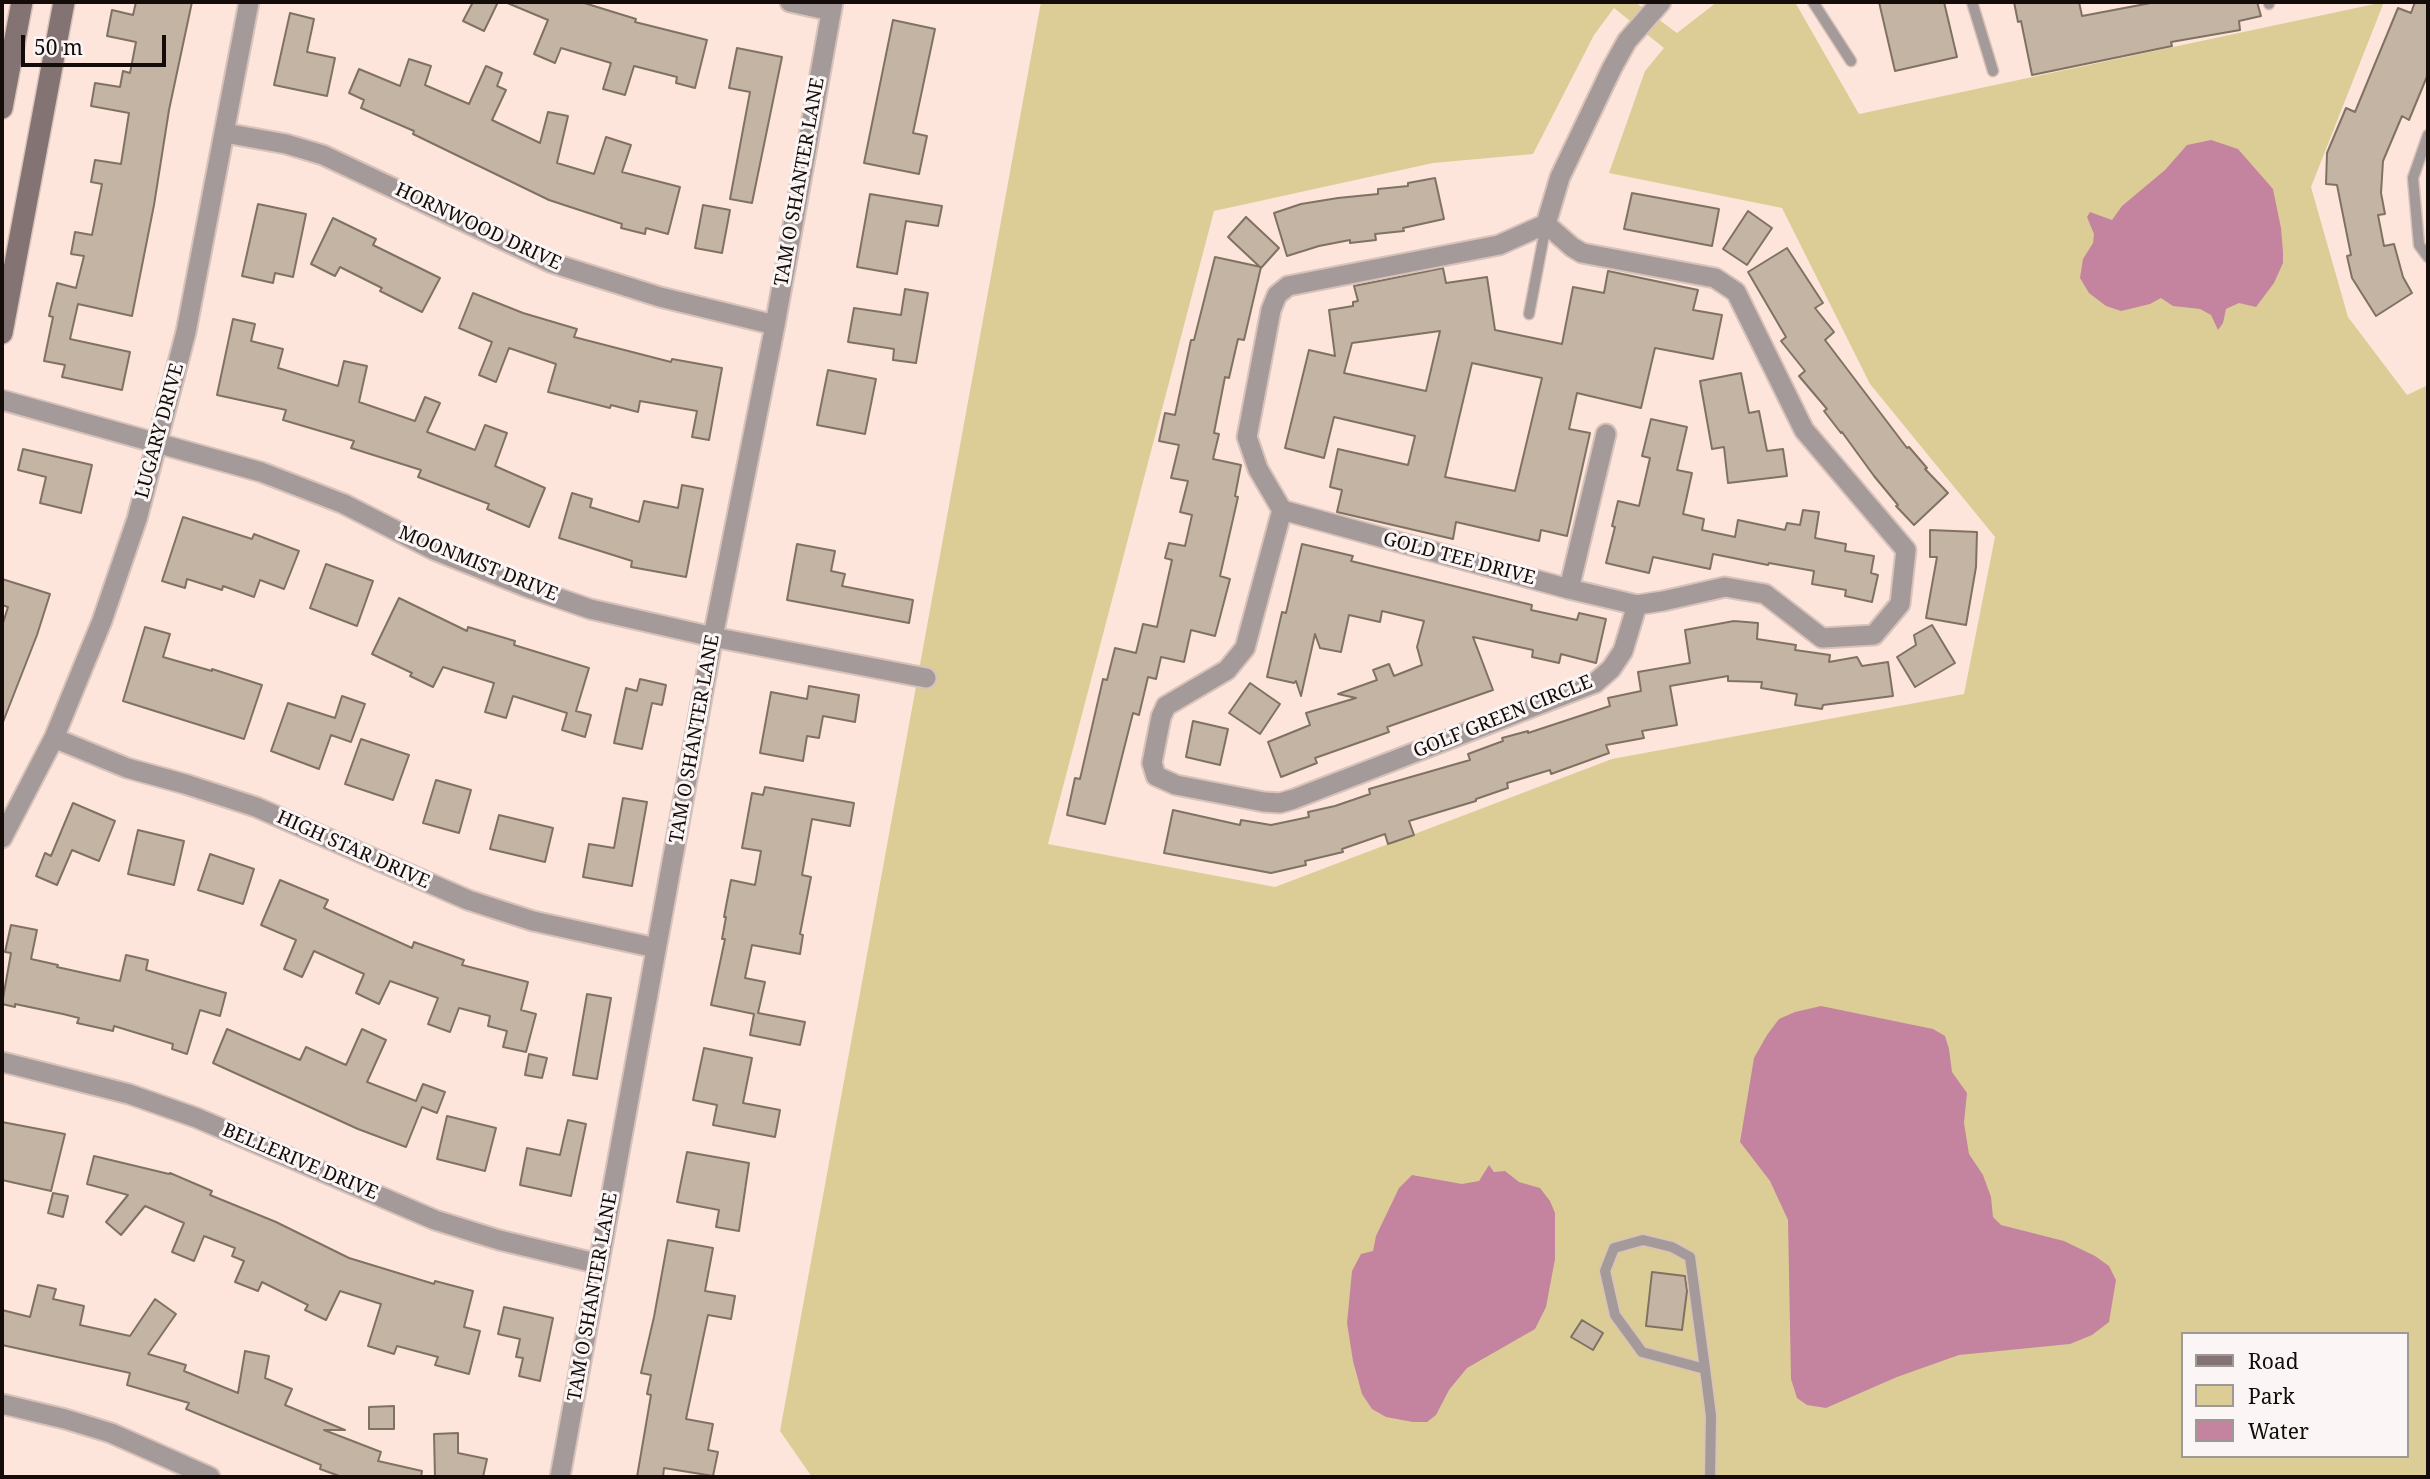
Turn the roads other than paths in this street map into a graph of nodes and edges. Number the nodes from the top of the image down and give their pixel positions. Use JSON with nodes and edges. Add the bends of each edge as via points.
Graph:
{"nodes":[{"id":1,"x":22,"y":2,"type":"edge"},
{"id":2,"x":64,"y":2,"type":"edge"},
{"id":3,"x":248,"y":2,"type":"edge"},
{"id":4,"x":790,"y":2,"type":"edge"},
{"id":5,"x":1661,"y":2,"type":"edge"},
{"id":6,"x":1813,"y":2,"type":"edge"},
{"id":7,"x":1972,"y":2,"type":"edge"},
{"id":8,"x":832,"y":6,"type":"edge"},
{"id":9,"x":1851,"y":61,"type":"dead end"},
{"id":10,"x":1993,"y":71,"type":"dead end"},
{"id":11,"x":2,"y":108,"type":"edge"},
{"id":12,"x":225,"y":133,"type":"junction"},
{"id":13,"x":2428,"y":135,"type":"edge"},
{"id":14,"x":1546,"y":224,"type":"junction"},
{"id":15,"x":2428,"y":257,"type":"edge"},
{"id":16,"x":1529,"y":314,"type":"dead end"},
{"id":17,"x":775,"y":325,"type":"junction"},
{"id":18,"x":2,"y":333,"type":"edge"},
{"id":19,"x":2,"y":400,"type":"edge"},
{"id":20,"x":1606,"y":434,"type":"dead end"},
{"id":21,"x":158,"y":443,"type":"junction"},
{"id":22,"x":1282,"y":510,"type":"junction"},
{"id":23,"x":1569,"y":589,"type":"junction"},
{"id":24,"x":1637,"y":605,"type":"junction"},
{"id":25,"x":713,"y":637,"type":"junction"},
{"id":26,"x":926,"y":678,"type":"dead end"},
{"id":27,"x":54,"y":738,"type":"junction"},
{"id":28,"x":2,"y":838,"type":"edge"},
{"id":29,"x":656,"y":948,"type":"junction"},
{"id":30,"x":2,"y":1062,"type":"edge"},
{"id":31,"x":598,"y":1264,"type":"junction"},
{"id":32,"x":1705,"y":1369,"type":"junction"},
{"id":33,"x":2,"y":1404,"type":"edge"},
{"id":34,"x":210,"y":1477,"type":"edge"},
{"id":35,"x":560,"y":1477,"type":"edge"},
{"id":36,"x":1710,"y":1477,"type":"edge"}],
"edges":[{"from":1,"to":11,"type":"main road"},
{"from":2,"to":18,"type":"main road"},
{"from":3,"to":12,"type":"street","name":"LUGARY DRIVE"},
{"from":4,"to":8,"type":"street"},
{"from":5,"to":14,"type":"street","via":[[1627,41],[1612,68],[1560,177]]},
{"from":6,"to":9,"type":"lane"},
{"from":7,"to":10,"type":"lane"},
{"from":8,"to":17,"type":"street","name":"TAM O SHANTER LANE"},
{"from":12,"to":17,"type":"street","name":"HORNWOOD DRIVE","via":[[323,155],[552,263],[660,297]]},
{"from":12,"to":21,"type":"street","name":"LUGARY DRIVE","via":[[186,332]]},
{"from":13,"to":15,"type":"lane","via":[[2413,178],[2419,245]]},
{"from":14,"to":16,"type":"lane"},
{"from":14,"to":22,"type":"street","via":[[1499,245],[1288,286],[1277,295],[1247,437],[1258,469]]},
{"from":14,"to":24,"type":"street","via":[[1582,253],[1715,278],[1736,292],[1804,430],[1906,550],[1900,604],[1874,635],[1822,638],[1765,594],[1725,587]]},
{"from":17,"to":25,"type":"street","name":"TAM O SHANTER LANE"},
{"from":19,"to":21,"type":"street","name":"MOONMIST DRIVE"},
{"from":20,"to":23,"type":"street"},
{"from":21,"to":25,"type":"street","name":"MOONMIST DRIVE","via":[[261,472],[344,504],[434,550],[529,588],[590,609]]},
{"from":21,"to":27,"type":"street","name":"LUGARY DRIVE","via":[[102,621]]},
{"from":22,"to":23,"type":"street","name":"GOLD TEE DRIVE"},
{"from":22,"to":24,"type":"street","name":"GOLF GREEN CIRCLE","via":[[1245,648],[1227,670],[1176,698],[1161,717],[1152,763],[1156,776],[1176,785],[1280,803],[1570,692],[1595,682],[1611,668],[1623,651]]},
{"from":23,"to":24,"type":"street","name":"GOLD TEE DRIVE"},
{"from":25,"to":26,"type":"street","name":"MOONMIST DRIVE"},
{"from":25,"to":29,"type":"street","name":"TAM O SHANTER LANE"},
{"from":27,"to":28,"type":"street","name":"LUGARY DRIVE"},
{"from":27,"to":29,"type":"street","name":"HIGH STAR DRIVE","via":[[127,768],[256,807],[468,901],[533,921]]},
{"from":29,"to":31,"type":"street","name":"TAM O SHANTER LANE"},
{"from":30,"to":31,"type":"street","name":"BELLERIVE DRIVE","via":[[129,1094],[197,1118],[435,1220]]},
{"from":31,"to":35,"type":"street","name":"TAM O SHANTER LANE"},
{"from":32,"to":32,"type":"lane","via":[[1690,1257],[1643,1240],[1614,1248],[1605,1271],[1615,1315],[1642,1352]]},
{"from":32,"to":36,"type":"lane","via":[[1711,1416]]},
{"from":33,"to":34,"type":"street","via":[[111,1433]]}]}
